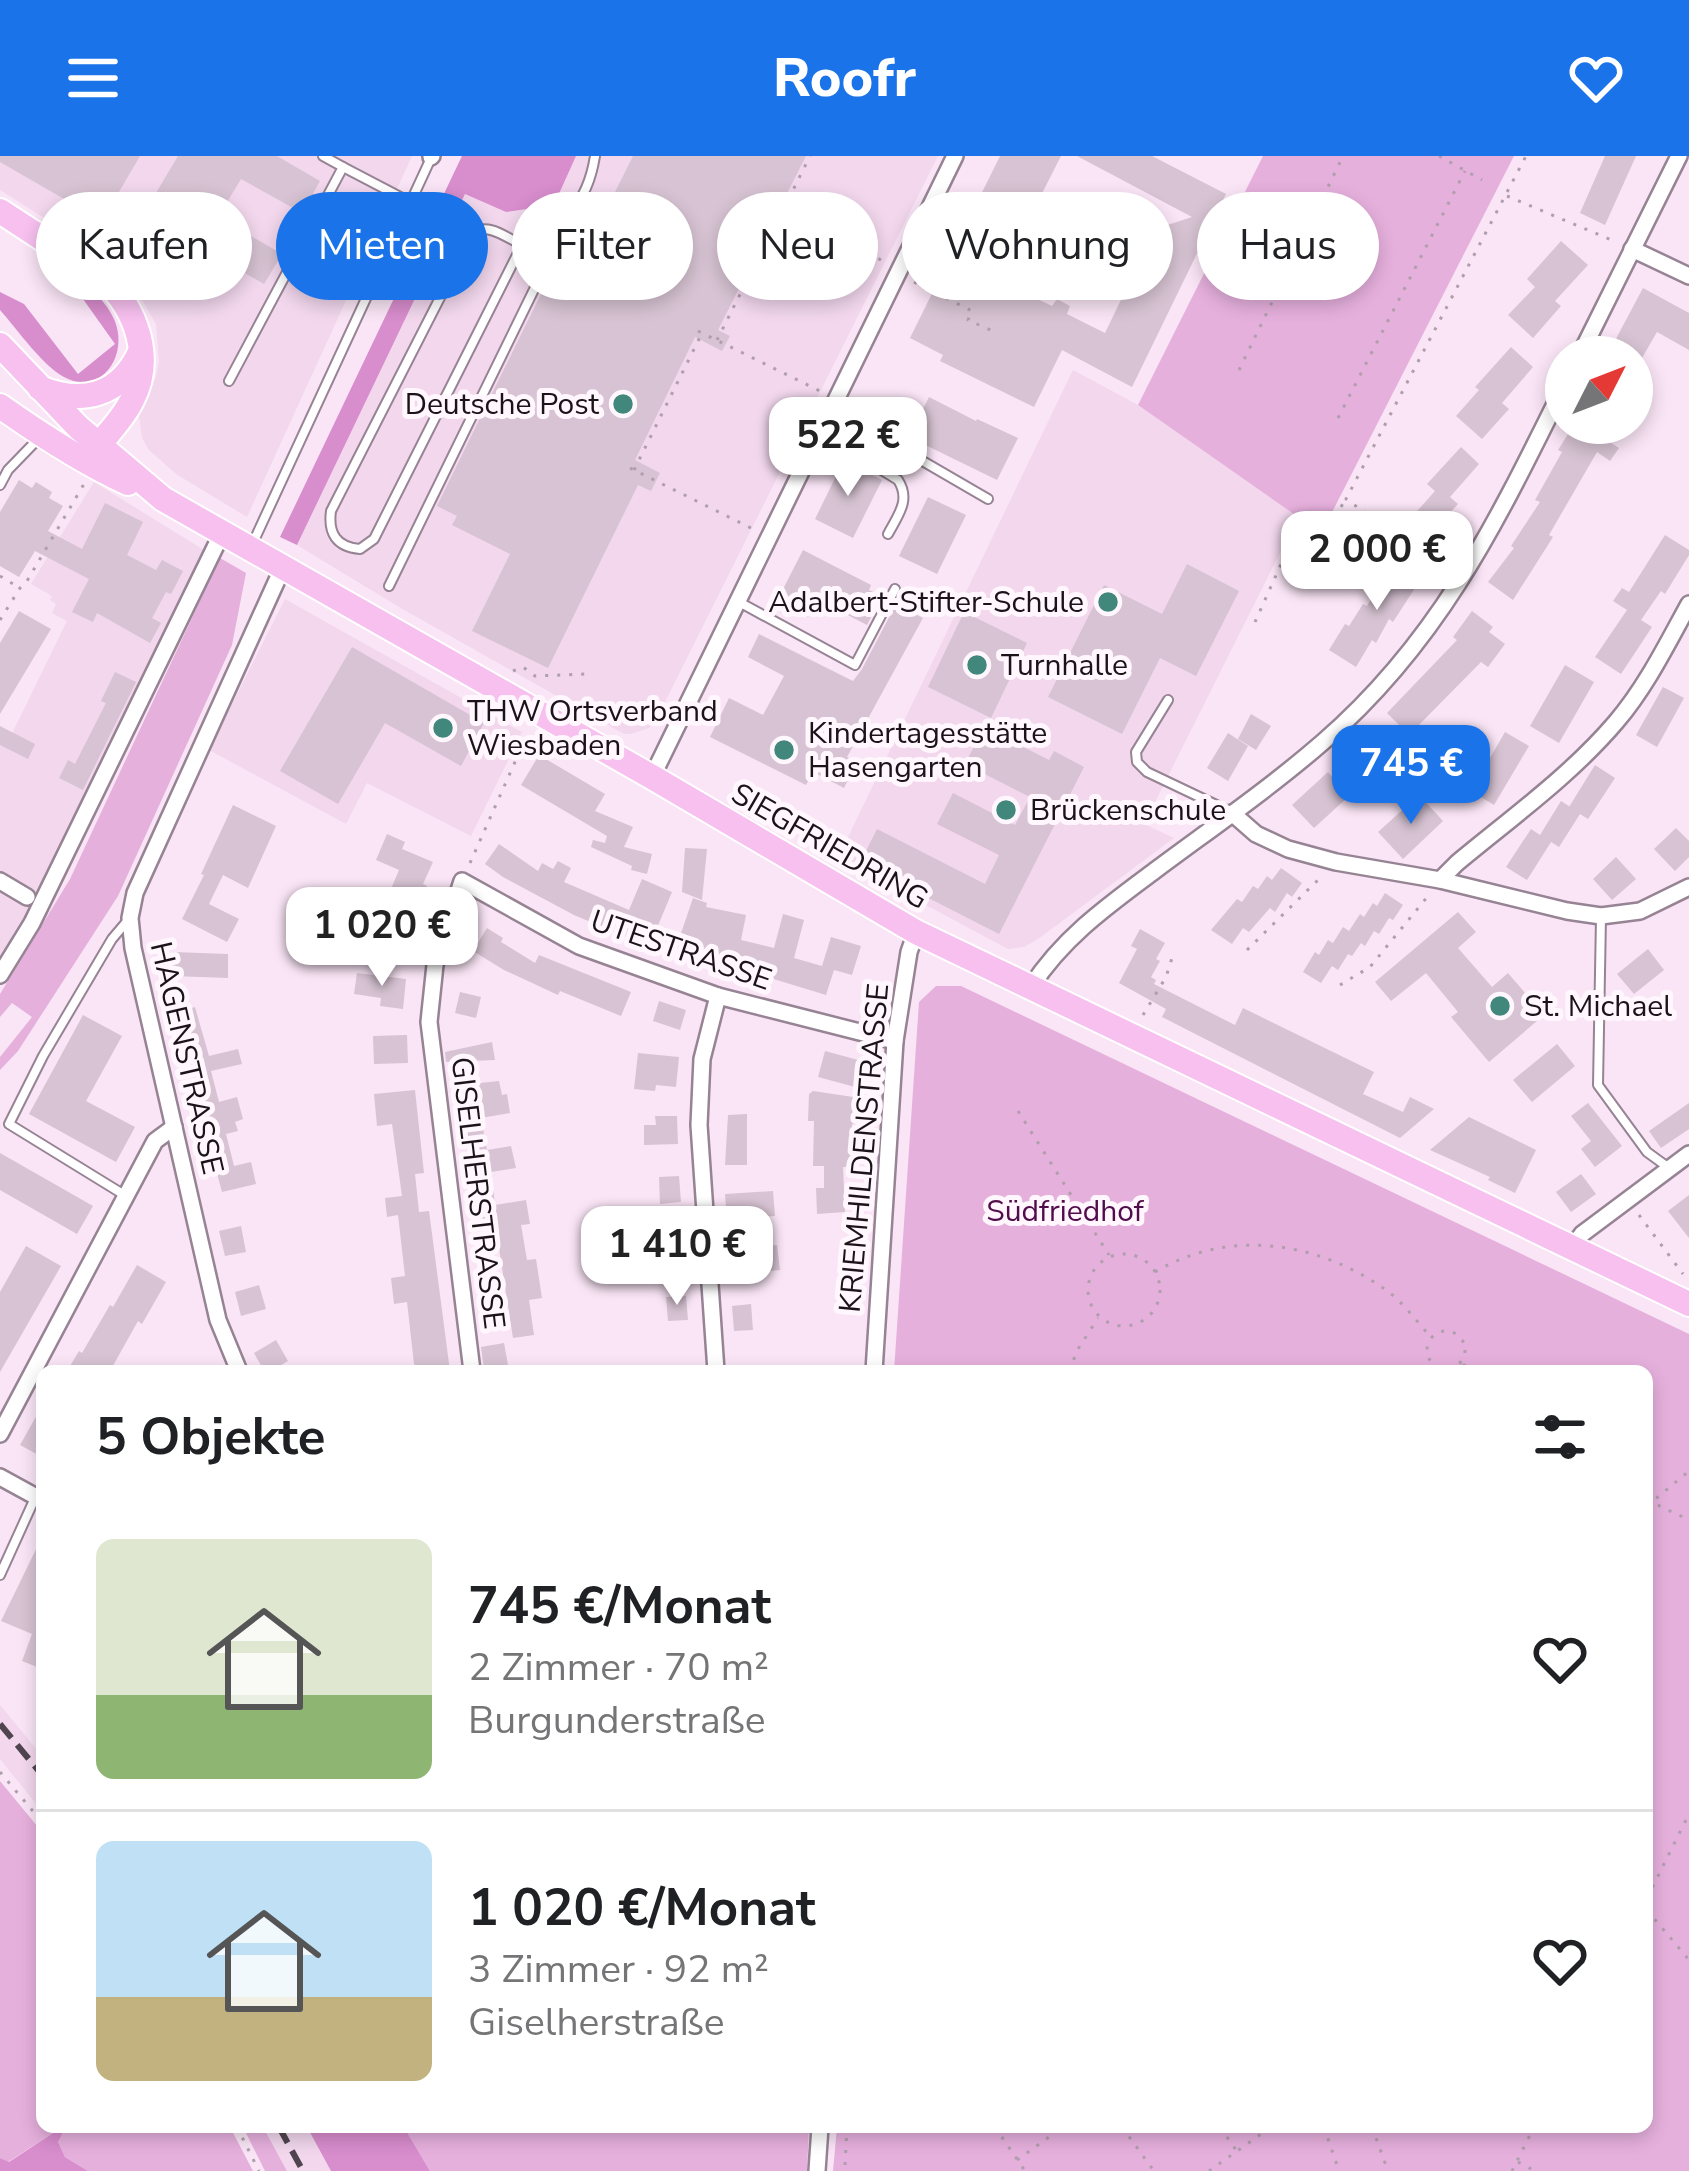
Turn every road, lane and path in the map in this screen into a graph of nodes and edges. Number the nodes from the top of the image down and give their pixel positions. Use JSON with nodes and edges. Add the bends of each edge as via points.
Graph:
{"nodes":[{"id":1,"x":323,"y":156,"type":"edge"},
{"id":2,"x":431,"y":156,"type":"edge"},
{"id":3,"x":596,"y":156,"type":"edge"},
{"id":4,"x":810,"y":156,"type":"edge"},
{"id":5,"x":955,"y":156,"type":"edge"},
{"id":6,"x":1343,"y":156,"type":"edge"},
{"id":7,"x":1439,"y":156,"type":"edge"},
{"id":8,"x":1526,"y":156,"type":"edge"},
{"id":9,"x":1679,"y":156,"type":"edge"},
{"id":10,"x":344,"y":167,"type":"junction"},
{"id":11,"x":1465,"y":171,"type":"junction"},
{"id":12,"x":1482,"y":180,"type":"dead end"},
{"id":13,"x":391,"y":192,"type":"edge"},
{"id":14,"x":415,"y":192,"type":"edge"},
{"id":15,"x":583,"y":192,"type":"edge"},
{"id":16,"x":792,"y":192,"type":"edge"},
{"id":17,"x":1506,"y":196,"type":"junction"},
{"id":18,"x":0,"y":211,"type":"edge"},
{"id":19,"x":523,"y":244,"type":"joint"},
{"id":20,"x":1633,"y":249,"type":"junction"},
{"id":21,"x":878,"y":261,"type":"edge"},
{"id":22,"x":898,"y":272,"type":"junction"},
{"id":23,"x":1689,"y":276,"type":"edge"},
{"id":24,"x":365,"y":300,"type":"edge"},
{"id":25,"x":529,"y":300,"type":"edge"},
{"id":26,"x":737,"y":300,"type":"edge"},
{"id":27,"x":995,"y":332,"type":"dead end"},
{"id":28,"x":1590,"y":336,"type":"edge"},
{"id":29,"x":717,"y":340,"type":"junction"},
{"id":30,"x":0,"y":345,"type":"edge"},
{"id":31,"x":141,"y":350,"type":"junction"},
{"id":32,"x":1239,"y":370,"type":"dead end"},
{"id":33,"x":229,"y":382,"type":"dead end"},
{"id":34,"x":38,"y":388,"type":"junction"},
{"id":35,"x":834,"y":403,"type":"junction"},
{"id":36,"x":0,"y":406,"type":"edge"},
{"id":37,"x":1338,"y":418,"type":"dead end"},
{"id":38,"x":1545,"y":425,"type":"edge"},
{"id":39,"x":820,"y":432,"type":"junction"},
{"id":40,"x":41,"y":435,"type":"junction"},
{"id":41,"x":97,"y":457,"type":"junction"},
{"id":42,"x":0,"y":484,"type":"edge"},
{"id":43,"x":988,"y":499,"type":"dead end"},
{"id":44,"x":1346,"y":499,"type":"junction"},
{"id":45,"x":222,"y":533,"type":"junction"},
{"id":46,"x":888,"y":534,"type":"dead end"},
{"id":47,"x":769,"y":537,"type":"junction"},
{"id":48,"x":251,"y":549,"type":"junction"},
{"id":49,"x":283,"y":567,"type":"junction"},
{"id":50,"x":0,"y":577,"type":"edge"},
{"id":51,"x":1462,"y":581,"type":"junction"},
{"id":52,"x":389,"y":586,"type":"dead end"},
{"id":53,"x":20,"y":588,"type":"junction"},
{"id":54,"x":895,"y":589,"type":"dead end"},
{"id":55,"x":738,"y":601,"type":"junction"},
{"id":56,"x":1689,"y":604,"type":"edge"},
{"id":57,"x":0,"y":620,"type":"edge"},
{"id":58,"x":1255,"y":622,"type":"dead end"},
{"id":59,"x":507,"y":673,"type":"dead end"},
{"id":60,"x":586,"y":674,"type":"dead end"},
{"id":61,"x":1168,"y":700,"type":"dead end"},
{"id":62,"x":528,"y":733,"type":"dead end"},
{"id":63,"x":652,"y":777,"type":"junction"},
{"id":64,"x":1232,"y":813,"type":"junction"},
{"id":65,"x":1336,"y":862,"type":"junction"},
{"id":66,"x":1440,"y":880,"type":"junction"},
{"id":67,"x":0,"y":881,"type":"edge"},
{"id":68,"x":462,"y":881,"type":"junction"},
{"id":69,"x":1689,"y":887,"type":"edge"},
{"id":70,"x":27,"y":897,"type":"dead end"},
{"id":71,"x":1601,"y":916,"type":"junction"},
{"id":72,"x":130,"y":918,"type":"junction"},
{"id":73,"x":916,"y":932,"type":"junction"},
{"id":74,"x":1246,"y":950,"type":"dead end"},
{"id":75,"x":1172,"y":958,"type":"dead end"},
{"id":76,"x":0,"y":975,"type":"edge"},
{"id":77,"x":1340,"y":985,"type":"dead end"},
{"id":78,"x":1031,"y":987,"type":"junction"},
{"id":79,"x":718,"y":996,"type":"junction"},
{"id":80,"x":1144,"y":1013,"type":"dead end"},
{"id":81,"x":895,"y":1041,"type":"junction"},
{"id":82,"x":1018,"y":1111,"type":"dead end"},
{"id":83,"x":174,"y":1127,"type":"junction"},
{"id":84,"x":1689,"y":1154,"type":"edge"},
{"id":85,"x":1670,"y":1169,"type":"junction"},
{"id":86,"x":127,"y":1196,"type":"junction"},
{"id":87,"x":1627,"y":1199,"type":"junction"},
{"id":88,"x":1572,"y":1248,"type":"junction"},
{"id":89,"x":1110,"y":1256,"type":"junction"},
{"id":90,"x":1155,"y":1272,"type":"junction"},
{"id":91,"x":1688,"y":1287,"type":"edge"},
{"id":92,"x":1689,"y":1304,"type":"edge"},
{"id":93,"x":1099,"y":1316,"type":"junction"},
{"id":94,"x":1431,"y":1337,"type":"junction"},
{"id":95,"x":1431,"y":1363,"type":"junction"},
{"id":96,"x":1461,"y":1363,"type":"junction"},
{"id":97,"x":37,"y":1365,"type":"edge"},
{"id":98,"x":237,"y":1365,"type":"edge"},
{"id":99,"x":471,"y":1365,"type":"edge"},
{"id":100,"x":716,"y":1365,"type":"edge"},
{"id":101,"x":874,"y":1365,"type":"edge"},
{"id":102,"x":1072,"y":1365,"type":"edge"},
{"id":103,"x":1429,"y":1365,"type":"edge"},
{"id":104,"x":1434,"y":1365,"type":"edge"},
{"id":105,"x":1458,"y":1365,"type":"edge"},
{"id":106,"x":1463,"y":1365,"type":"edge"},
{"id":107,"x":36,"y":1367,"type":"edge"},
{"id":108,"x":0,"y":1434,"type":"edge"},
{"id":109,"x":1689,"y":1471,"type":"edge"},
{"id":110,"x":0,"y":1477,"type":"edge"},
{"id":111,"x":36,"y":1496,"type":"edge"},
{"id":112,"x":1653,"y":1499,"type":"edge"},
{"id":113,"x":36,"y":1504,"type":"edge"},
{"id":114,"x":1653,"y":1505,"type":"edge"},
{"id":115,"x":1689,"y":1520,"type":"edge"},
{"id":116,"x":0,"y":1575,"type":"edge"},
{"id":117,"x":0,"y":1772,"type":"edge"},
{"id":118,"x":1689,"y":1814,"type":"edge"},
{"id":119,"x":36,"y":1815,"type":"edge"},
{"id":120,"x":1653,"y":1886,"type":"edge"},
{"id":121,"x":1653,"y":1917,"type":"edge"},
{"id":122,"x":1689,"y":1960,"type":"edge"},
{"id":123,"x":240,"y":2133,"type":"edge"},
{"id":124,"x":820,"y":2133,"type":"edge"},
{"id":125,"x":847,"y":2133,"type":"edge"},
{"id":126,"x":999,"y":2133,"type":"edge"},
{"id":127,"x":1055,"y":2133,"type":"edge"},
{"id":128,"x":1126,"y":2133,"type":"edge"},
{"id":129,"x":1224,"y":2133,"type":"edge"},
{"id":130,"x":1262,"y":2133,"type":"edge"},
{"id":131,"x":1326,"y":2133,"type":"edge"},
{"id":132,"x":1374,"y":2133,"type":"edge"},
{"id":133,"x":1531,"y":2133,"type":"edge"},
{"id":134,"x":1237,"y":2151,"type":"junction"},
{"id":135,"x":1017,"y":2160,"type":"junction"},
{"id":136,"x":1517,"y":2162,"type":"junction"},
{"id":137,"x":845,"y":2165,"type":"dead end"},
{"id":138,"x":1026,"y":2170,"type":"edge"},
{"id":139,"x":259,"y":2171,"type":"edge"},
{"id":140,"x":817,"y":2171,"type":"edge"},
{"id":141,"x":1154,"y":2171,"type":"edge"},
{"id":142,"x":1209,"y":2171,"type":"edge"},
{"id":143,"x":1340,"y":2171,"type":"edge"},
{"id":144,"x":1388,"y":2171,"type":"edge"},
{"id":145,"x":1512,"y":2171,"type":"edge"},
{"id":146,"x":1535,"y":2171,"type":"edge"}],
"edges":[{"from":1,"to":10,"type":"lane"},
{"from":2,"to":14,"type":"lane"},
{"from":3,"to":15,"type":"lane"},
{"from":4,"to":16,"type":"path"},
{"from":5,"to":22,"type":"street"},
{"from":6,"to":32,"type":"path"},
{"from":7,"to":11,"type":"path"},
{"from":8,"to":17,"type":"path"},
{"from":9,"to":20,"type":"street"},
{"from":10,"to":13,"type":"lane"},
{"from":10,"to":33,"type":"lane"},
{"from":11,"to":12,"type":"path"},
{"from":11,"to":37,"type":"path"},
{"from":17,"to":20,"type":"path"},
{"from":17,"to":44,"type":"path"},
{"from":18,"to":31,"type":"main road","via":[[116,290]]},
{"from":19,"to":19,"type":"lane","via":[[487,228],[473,233],[331,511],[332,535],[345,546],[360,549],[374,539]]},
{"from":20,"to":23,"type":"street"},
{"from":20,"to":28,"type":"street"},
{"from":21,"to":22,"type":"path"},
{"from":22,"to":27,"type":"path","via":[[972,310],[968,320]]},
{"from":22,"to":35,"type":"street"},
{"from":24,"to":48,"type":"lane"},
{"from":25,"to":52,"type":"lane"},
{"from":26,"to":29,"type":"path"},
{"from":29,"to":35,"type":"path"},
{"from":29,"to":47,"type":"path","via":[[700,332],[632,469]]},
{"from":30,"to":34,"type":"main road","name":"SIEGFRIEDRING"},
{"from":31,"to":34,"type":"main road","via":[[125,376],[99,393],[68,397]]},
{"from":31,"to":41,"type":"main road","via":[[133,399]]},
{"from":34,"to":41,"type":"main road","name":"SIEGFRIEDRING"},
{"from":35,"to":39,"type":"street"},
{"from":35,"to":43,"type":"lane"},
{"from":36,"to":40,"type":"main road"},
{"from":38,"to":51,"type":"street"},
{"from":39,"to":46,"type":"lane","via":[[905,490]]},
{"from":39,"to":47,"type":"street"},
{"from":40,"to":41,"type":"main road"},
{"from":40,"to":42,"type":"lane"},
{"from":41,"to":45,"type":"main road","name":"SIEGFRIEDRING"},
{"from":41,"to":53,"type":"path"},
{"from":44,"to":51,"type":"path"},
{"from":44,"to":58,"type":"path","via":[[1326,533],[1300,523]]},
{"from":45,"to":48,"type":"main road","name":"SIEGFRIEDRING"},
{"from":45,"to":76,"type":"street"},
{"from":47,"to":55,"type":"street"},
{"from":48,"to":49,"type":"main road","name":"SIEGFRIEDRING"},
{"from":49,"to":63,"type":"main road","name":"SIEGFRIEDRING"},
{"from":49,"to":72,"type":"street","name":"HAGENSTRASSE"},
{"from":50,"to":53,"type":"path"},
{"from":51,"to":64,"type":"street","via":[[1370,698]]},
{"from":53,"to":57,"type":"path"},
{"from":54,"to":55,"type":"lane","via":[[855,664]]},
{"from":55,"to":63,"type":"street"},
{"from":56,"to":66,"type":"street","via":[[1618,721]]},
{"from":59,"to":60,"type":"path","via":[[523,667],[536,676]]},
{"from":61,"to":64,"type":"lane","via":[[1136,762]]},
{"from":62,"to":68,"type":"path"},
{"from":63,"to":73,"type":"main road","name":"SIEGFRIEDRING"},
{"from":64,"to":65,"type":"street","via":[[1256,834]]},
{"from":64,"to":78,"type":"street","via":[[1091,919]]},
{"from":65,"to":66,"type":"street"},
{"from":65,"to":74,"type":"path"},
{"from":66,"to":71,"type":"street"},
{"from":66,"to":77,"type":"path","via":[[1370,967]]},
{"from":67,"to":70,"type":"street"},
{"from":68,"to":79,"type":"street","name":"UTESTRASSE","via":[[579,946]]},
{"from":68,"to":99,"type":"street","name":"GISELHERSTRASSE","via":[[435,965],[430,1022]]},
{"from":69,"to":71,"type":"street","via":[[1640,911]]},
{"from":71,"to":85,"type":"lane","via":[[1598,1084],[1647,1152]]},
{"from":72,"to":83,"type":"street","name":"HAGENSTRASSE"},
{"from":72,"to":86,"type":"lane","via":[[9,1124]]},
{"from":73,"to":78,"type":"main road","name":"SIEGFRIEDRING"},
{"from":73,"to":81,"type":"street","name":"KRIEMHILDENSTRASSE"},
{"from":75,"to":80,"type":"path"},
{"from":78,"to":88,"type":"main road","name":"SIEGFRIEDRING"},
{"from":79,"to":81,"type":"street","name":"UTESTRASSE"},
{"from":79,"to":100,"type":"street","via":[[702,1059],[699,1125]]},
{"from":81,"to":101,"type":"street","name":"KRIEMHILDENSTRASSE"},
{"from":82,"to":89,"type":"path"},
{"from":83,"to":86,"type":"street","via":[[155,1142]]},
{"from":83,"to":98,"type":"street","name":"HAGENSTRASSE","via":[[218,1320]]},
{"from":84,"to":85,"type":"street"},
{"from":85,"to":87,"type":"street"},
{"from":86,"to":97,"type":"street"},
{"from":87,"to":88,"type":"street"},
{"from":87,"to":91,"type":"path"},
{"from":88,"to":92,"type":"main road","name":"SIEGFRIEDRING"},
{"from":89,"to":90,"type":"path","via":[[1136,1256]]},
{"from":89,"to":93,"type":"path","via":[[1089,1278],[1088,1299]]},
{"from":90,"to":93,"type":"path","via":[[1160,1297],[1147,1318],[1122,1327]]},
{"from":90,"to":94,"type":"path","via":[[1208,1249],[1277,1245],[1337,1262],[1389,1292]]},
{"from":93,"to":102,"type":"path"},
{"from":94,"to":95,"type":"path"},
{"from":94,"to":96,"type":"path","via":[[1459,1335]]},
{"from":95,"to":103,"type":"path"},
{"from":95,"to":104,"type":"path"},
{"from":96,"to":105,"type":"path"},
{"from":96,"to":106,"type":"path"},
{"from":107,"to":108,"type":"street"},
{"from":109,"to":112,"type":"path"},
{"from":110,"to":111,"type":"street"},
{"from":113,"to":116,"type":"lane"},
{"from":114,"to":115,"type":"path"},
{"from":117,"to":119,"type":"path"},
{"from":118,"to":120,"type":"path"},
{"from":121,"to":122,"type":"path"},
{"from":123,"to":139,"type":"path"},
{"from":124,"to":140,"type":"street"},
{"from":125,"to":137,"type":"path"},
{"from":126,"to":135,"type":"path"},
{"from":127,"to":135,"type":"path"},
{"from":128,"to":141,"type":"path"},
{"from":129,"to":134,"type":"path"},
{"from":130,"to":134,"type":"path"},
{"from":131,"to":143,"type":"path"},
{"from":132,"to":144,"type":"path"},
{"from":133,"to":136,"type":"path"},
{"from":134,"to":142,"type":"path"},
{"from":135,"to":138,"type":"path"},
{"from":136,"to":145,"type":"path"},
{"from":136,"to":146,"type":"path"}]}
